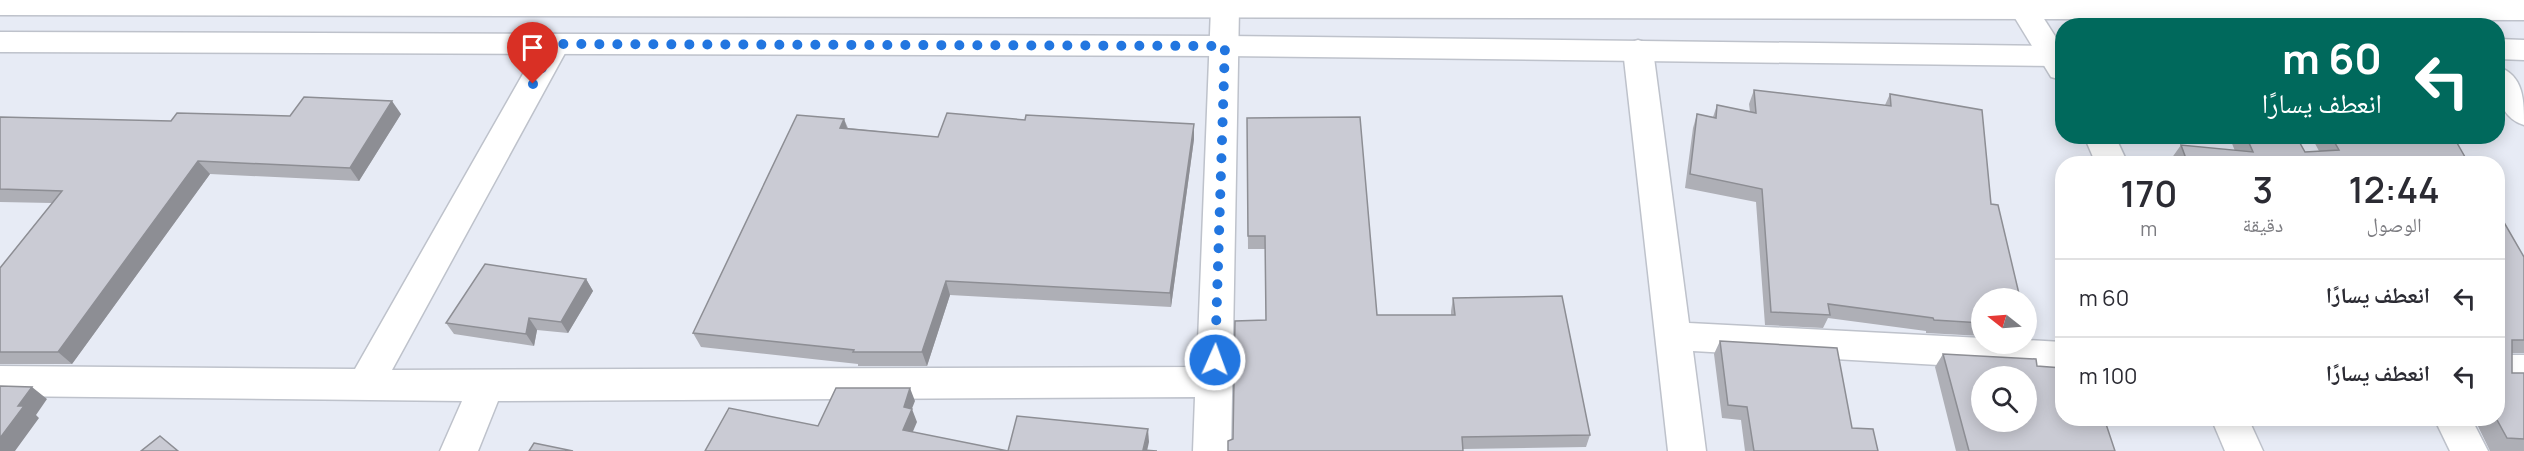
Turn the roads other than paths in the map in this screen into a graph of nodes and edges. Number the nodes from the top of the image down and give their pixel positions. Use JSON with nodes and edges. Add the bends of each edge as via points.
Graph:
{"nodes":[{"id":1,"x":0,"y":4,"type":"edge"},
{"id":2,"x":2021,"y":5,"type":"edge"},
{"id":3,"x":2520,"y":7,"type":"edge"},
{"id":4,"x":1225,"y":8,"type":"junction"},
{"id":5,"x":2451,"y":17,"type":"edge"},
{"id":6,"x":0,"y":42,"type":"edge"},
{"id":7,"x":555,"y":44,"type":"junction"},
{"id":8,"x":1225,"y":46,"type":"junction"},
{"id":9,"x":2505,"y":49,"type":"edge"},
{"id":10,"x":1638,"y":50,"type":"junction"},
{"id":11,"x":2524,"y":50,"type":"edge"},
{"id":12,"x":2055,"y":55,"type":"edge"},
{"id":13,"x":2055,"y":61,"type":"edge"},
{"id":14,"x":2505,"y":88,"type":"edge"},
{"id":15,"x":2524,"y":114,"type":"edge"},
{"id":16,"x":1672,"y":336,"type":"junction"},
{"id":17,"x":2055,"y":357,"type":"edge"},
{"id":18,"x":2505,"y":370,"type":"edge"},
{"id":19,"x":2524,"y":370,"type":"edge"},
{"id":20,"x":0,"y":381,"type":"edge"},
{"id":21,"x":1214,"y":382,"type":"junction"},
{"id":22,"x":365,"y":385,"type":"junction"},
{"id":23,"x":486,"y":386,"type":"junction"},
{"id":24,"x":2233,"y":426,"type":"edge"},
{"id":25,"x":2456,"y":426,"type":"edge"},
{"id":26,"x":459,"y":451,"type":"edge"},
{"id":27,"x":1212,"y":451,"type":"edge"},
{"id":28,"x":1687,"y":451,"type":"edge"},
{"id":29,"x":2244,"y":451,"type":"edge"},
{"id":30,"x":2469,"y":451,"type":"edge"}],
"edges":[{"from":1,"to":4,"type":"main road"},
{"from":2,"to":4,"type":"main road"},
{"from":2,"to":5,"type":"main road"},
{"from":2,"to":12,"type":"main road"},
{"from":3,"to":5,"type":"main road"},
{"from":4,"to":8,"type":"main road"},
{"from":6,"to":7,"type":"main road"},
{"from":7,"to":8,"type":"main road"},
{"from":7,"to":22,"type":"main road"},
{"from":8,"to":10,"type":"main road"},
{"from":8,"to":21,"type":"main road"},
{"from":9,"to":11,"type":"main road"},
{"from":10,"to":13,"type":"main road"},
{"from":10,"to":16,"type":"main road"},
{"from":14,"to":15,"type":"main road"},
{"from":16,"to":17,"type":"main road"},
{"from":16,"to":28,"type":"main road"},
{"from":18,"to":19,"type":"main road"},
{"from":20,"to":22,"type":"main road"},
{"from":21,"to":23,"type":"main road"},
{"from":21,"to":27,"type":"main road"},
{"from":22,"to":23,"type":"main road"},
{"from":23,"to":26,"type":"main road"},
{"from":24,"to":29,"type":"main road"},
{"from":25,"to":30,"type":"main road"}]}
